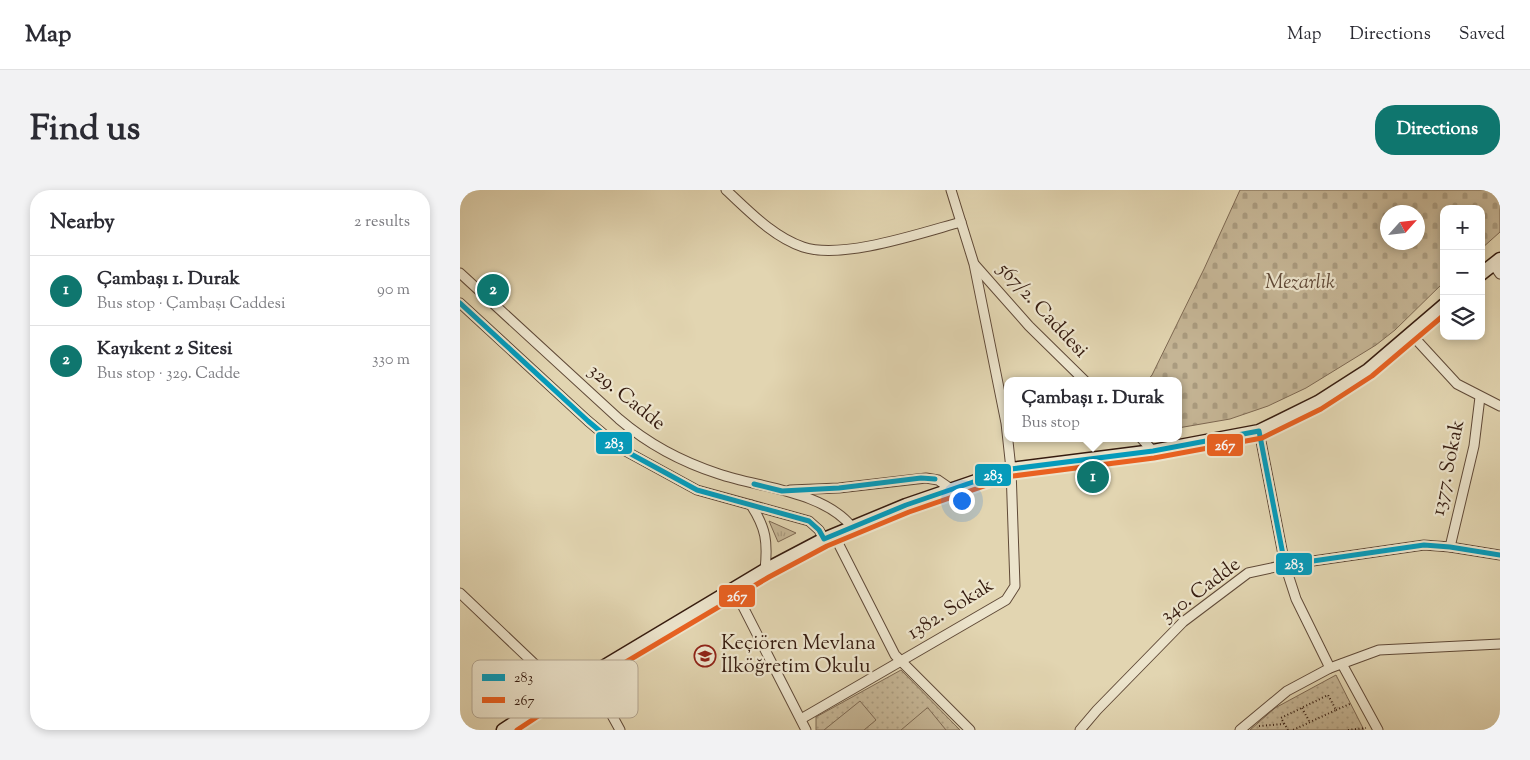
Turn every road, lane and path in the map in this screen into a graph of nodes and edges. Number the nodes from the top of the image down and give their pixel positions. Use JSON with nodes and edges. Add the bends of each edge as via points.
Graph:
{"nodes":[{"id":1,"x":726,"y":190,"type":"edge"},
{"id":2,"x":951,"y":190,"type":"edge"},
{"id":3,"x":961,"y":222,"type":"junction"},
{"id":4,"x":974,"y":264,"type":"junction"},
{"id":5,"x":1498,"y":266,"type":"edge"},
{"id":6,"x":1485,"y":272,"type":"edge"},
{"id":7,"x":460,"y":273,"type":"edge"},
{"id":8,"x":460,"y":303,"type":"edge"},
{"id":9,"x":1440,"y":308,"type":"edge"},
{"id":10,"x":1410,"y":334,"type":"junction"},
{"id":11,"x":1081,"y":377,"type":"edge"},
{"id":12,"x":1480,"y":397,"type":"junction"},
{"id":13,"x":1500,"y":406,"type":"edge"},
{"id":14,"x":1004,"y":412,"type":"edge"},
{"id":15,"x":1259,"y":431,"type":"junction"},
{"id":16,"x":1008,"y":442,"type":"edge"},
{"id":17,"x":1145,"y":442,"type":"edge"},
{"id":18,"x":1153,"y":451,"type":"junction"},
{"id":19,"x":1011,"y":469,"type":"junction"},
{"id":20,"x":951,"y":489,"type":"junction"},
{"id":21,"x":782,"y":491,"type":"junction"},
{"id":22,"x":751,"y":505,"type":"junction"},
{"id":23,"x":852,"y":527,"type":"junction"},
{"id":24,"x":829,"y":537,"type":"junction"},
{"id":25,"x":1450,"y":547,"type":"junction"},
{"id":26,"x":1500,"y":555,"type":"edge"},
{"id":27,"x":1285,"y":565,"type":"junction"},
{"id":28,"x":765,"y":570,"type":"junction"},
{"id":29,"x":734,"y":589,"type":"junction"},
{"id":30,"x":460,"y":593,"type":"edge"},
{"id":31,"x":1500,"y":644,"type":"edge"},
{"id":32,"x":530,"y":660,"type":"edge"},
{"id":33,"x":615,"y":660,"type":"edge"},
{"id":34,"x":901,"y":661,"type":"junction"},
{"id":35,"x":1342,"y":664,"type":"junction"},
{"id":36,"x":1330,"y":668,"type":"junction"},
{"id":37,"x":1361,"y":698,"type":"junction"},
{"id":38,"x":1302,"y":708,"type":"junction"},
{"id":39,"x":1336,"y":710,"type":"junction"},
{"id":40,"x":521,"y":718,"type":"edge"},
{"id":41,"x":613,"y":718,"type":"edge"},
{"id":42,"x":800,"y":719,"type":"junction"},
{"id":43,"x":1309,"y":722,"type":"junction"},
{"id":44,"x":1284,"y":724,"type":"junction"},
{"id":45,"x":1242,"y":729,"type":"edge"},
{"id":46,"x":1378,"y":729,"type":"edge"},
{"id":47,"x":503,"y":730,"type":"edge"},
{"id":48,"x":620,"y":730,"type":"edge"},
{"id":49,"x":806,"y":730,"type":"edge"},
{"id":50,"x":970,"y":730,"type":"edge"},
{"id":51,"x":1080,"y":730,"type":"edge"},
{"id":52,"x":1288,"y":730,"type":"edge"},
{"id":53,"x":1293,"y":730,"type":"edge"},
{"id":54,"x":1348,"y":730,"type":"edge"}],
"edges":[{"from":1,"to":3,"type":"street","via":[[783,238],[820,251],[901,238]]},
{"from":2,"to":3,"type":"street","name":"1382. Sokak"},
{"from":3,"to":4,"type":"street","name":"1382. Sokak"},
{"from":4,"to":11,"type":"street","name":"567/2. Caddesi","via":[[1029,326]]},
{"from":4,"to":14,"type":"street","name":"1382. Sokak"},
{"from":5,"to":6,"type":"main road"},
{"from":7,"to":21,"type":"street","name":"329. Cadde","via":[[618,419],[642,437],[697,466]]},
{"from":8,"to":22,"type":"street","name":"329. Cadde","via":[[620,448],[697,490]]},
{"from":9,"to":10,"type":"main road"},
{"from":10,"to":12,"type":"street","via":[[1457,384]]},
{"from":10,"to":15,"type":"main road","via":[[1368,370],[1318,402]]},
{"from":12,"to":13,"type":"street"},
{"from":12,"to":25,"type":"street","name":"1377. Sokak","via":[[1474,446]]},
{"from":15,"to":18,"type":"main road"},
{"from":15,"to":27,"type":"street"},
{"from":16,"to":19,"type":"street","name":"1382. Sokak"},
{"from":17,"to":18,"type":"street"},
{"from":18,"to":19,"type":"main road"},
{"from":19,"to":20,"type":"main road"},
{"from":19,"to":34,"type":"street","name":"1382. Sokak","via":[[1015,586],[1006,600]]},
{"from":20,"to":21,"type":"street","via":[[938,480],[926,478]]},
{"from":20,"to":23,"type":"main road"},
{"from":21,"to":23,"type":"street","name":"329. Cadde","via":[[830,508]]},
{"from":22,"to":24,"type":"street","name":"329. Cadde","via":[[809,521]]},
{"from":22,"to":28,"type":"street","via":[[760,518],[767,540]]},
{"from":23,"to":24,"type":"main road"},
{"from":24,"to":28,"type":"main road"},
{"from":24,"to":34,"type":"street","name":"329. Cadde","via":[[894,654]]},
{"from":25,"to":26,"type":"street","name":"340. Cadde"},
{"from":25,"to":27,"type":"street","name":"340. Cadde","via":[[1424,545]]},
{"from":27,"to":36,"type":"street","via":[[1296,599]]},
{"from":27,"to":51,"type":"street","name":"340. Cadde","via":[[1248,573],[1183,622]]},
{"from":28,"to":29,"type":"main road"},
{"from":29,"to":33,"type":"main road"},
{"from":29,"to":42,"type":"street"},
{"from":30,"to":32,"type":"street"},
{"from":31,"to":35,"type":"street","via":[[1379,650]]},
{"from":34,"to":42,"type":"street","name":"1382. Sokak"},
{"from":34,"to":50,"type":"street","name":"329. Cadde"},
{"from":35,"to":36,"type":"street"},
{"from":35,"to":37,"type":"street"},
{"from":36,"to":45,"type":"street","via":[[1287,691]]},
{"from":37,"to":39,"type":"path"},
{"from":37,"to":46,"type":"street"},
{"from":38,"to":39,"type":"path","via":[[1328,696]]},
{"from":38,"to":43,"type":"path"},
{"from":38,"to":44,"type":"path","via":[[1281,718]]},
{"from":39,"to":43,"type":"path"},
{"from":40,"to":47,"type":"main road"},
{"from":41,"to":48,"type":"street"},
{"from":42,"to":49,"type":"street"},
{"from":43,"to":53,"type":"path"},
{"from":44,"to":45,"type":"path"},
{"from":44,"to":52,"type":"path"},
{"from":46,"to":54,"type":"path"}]}
